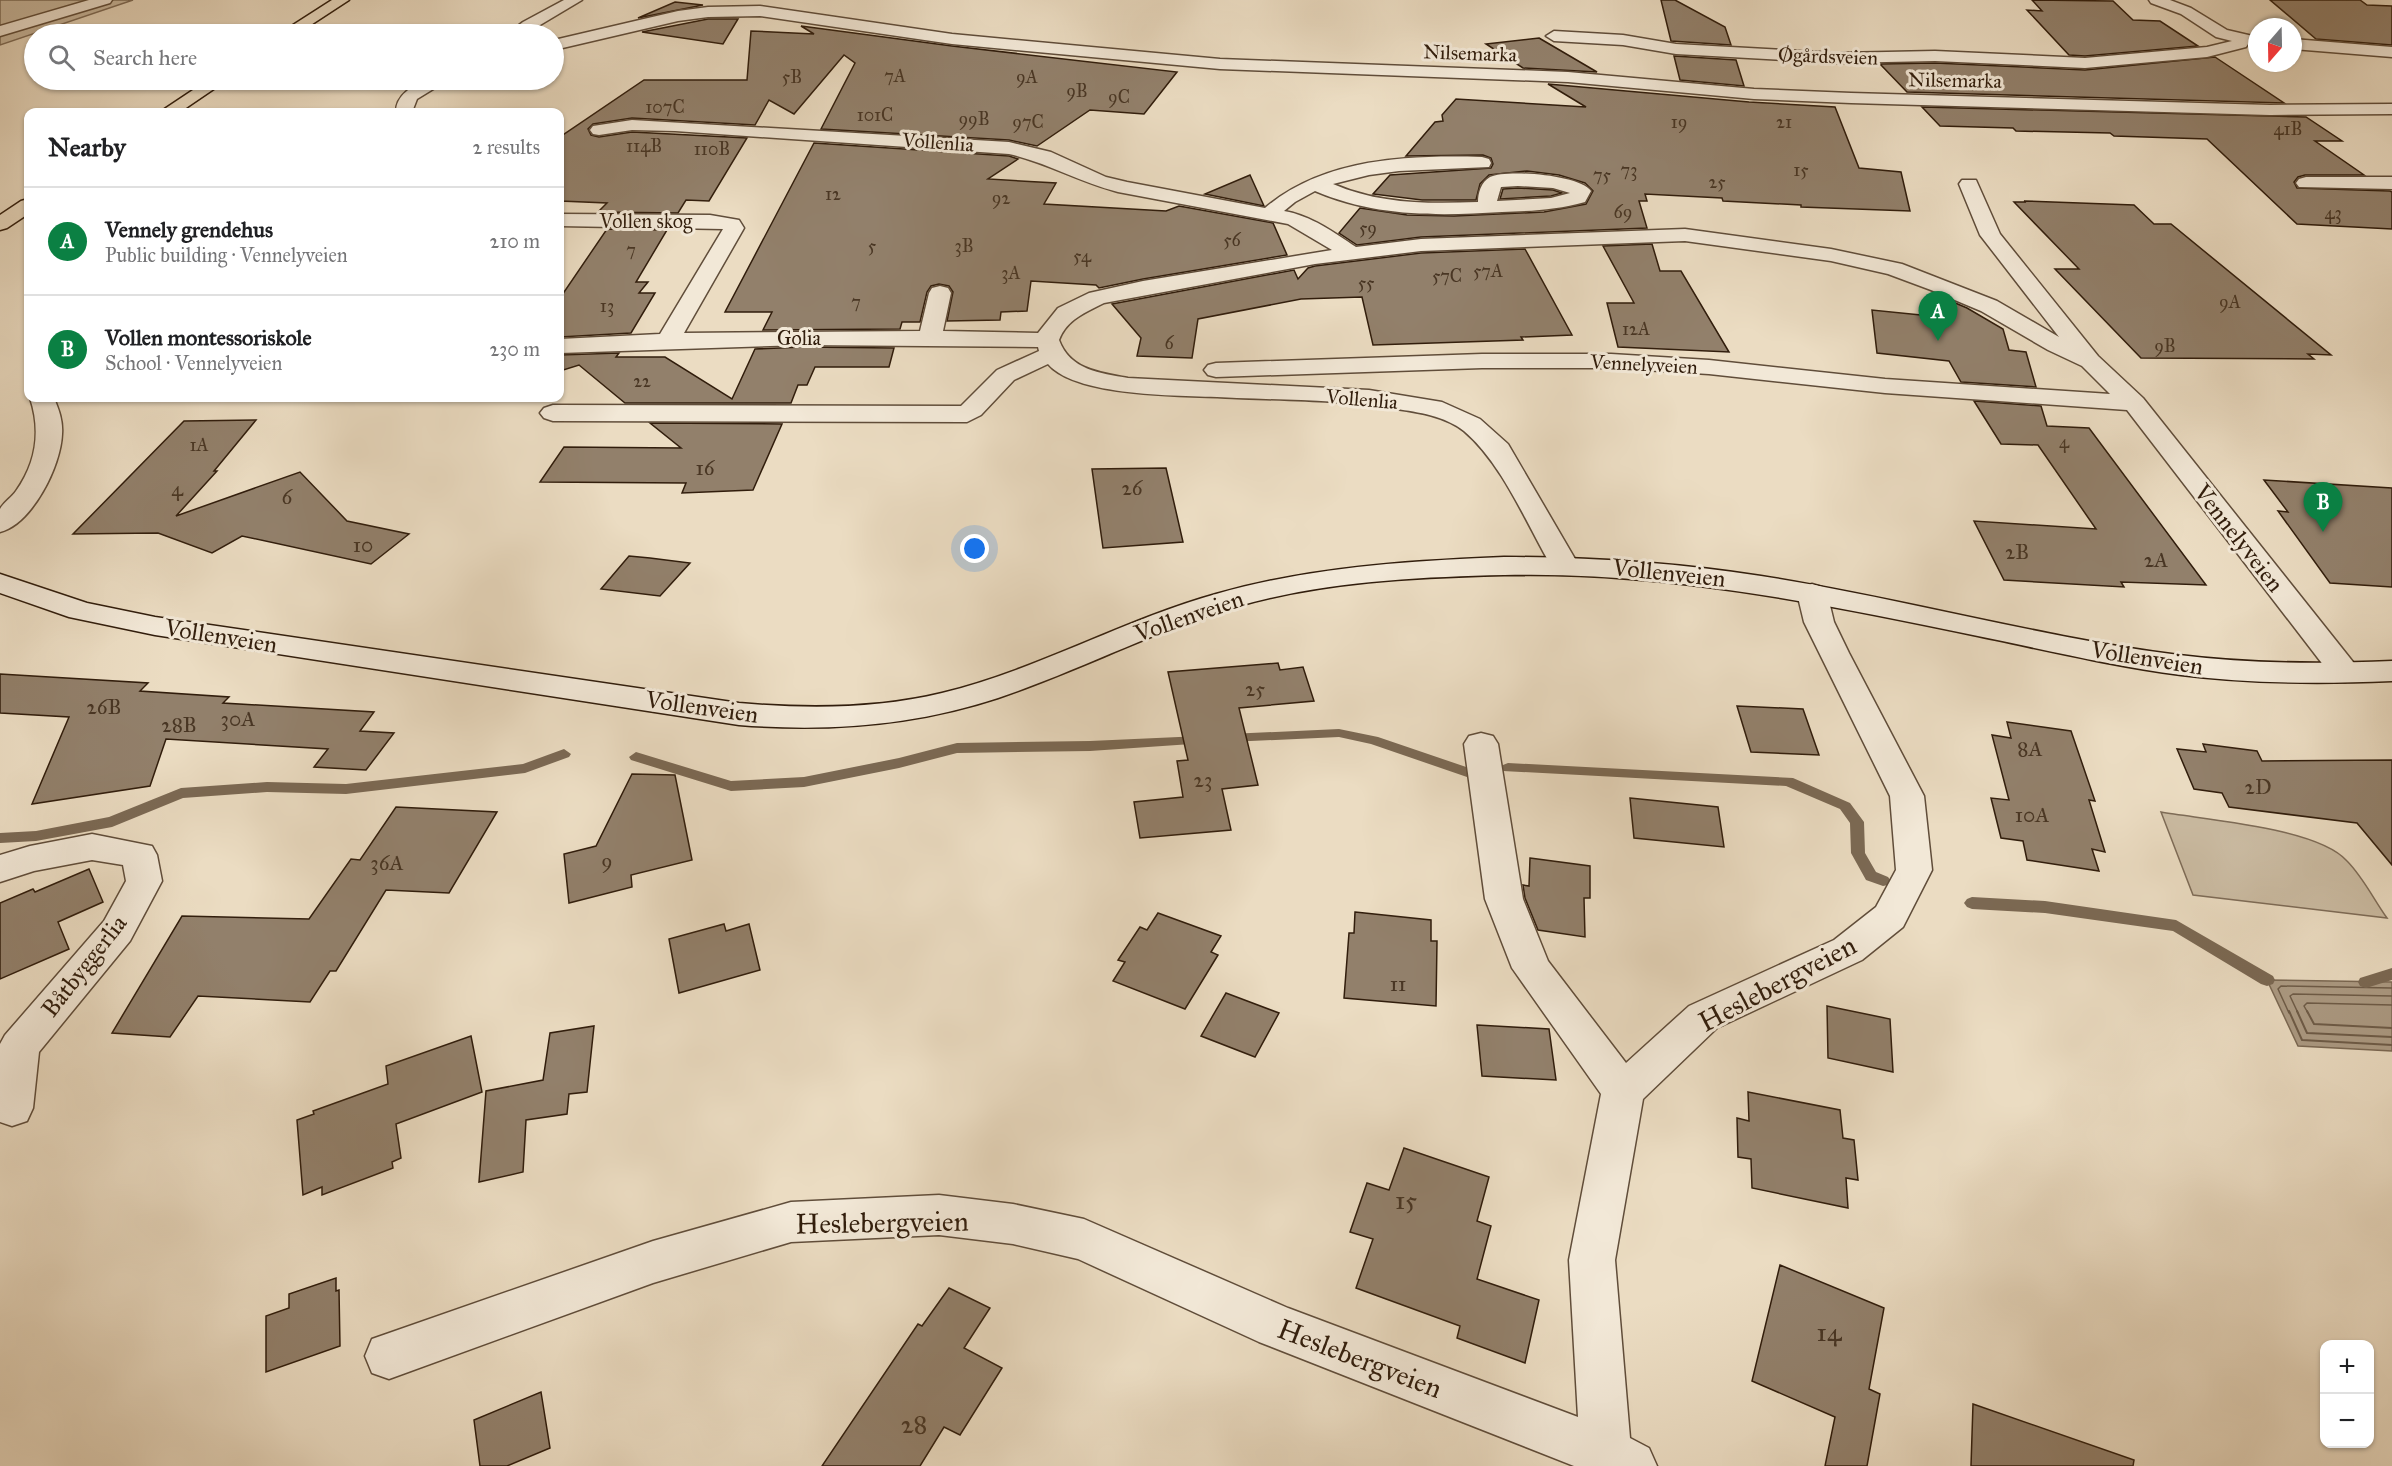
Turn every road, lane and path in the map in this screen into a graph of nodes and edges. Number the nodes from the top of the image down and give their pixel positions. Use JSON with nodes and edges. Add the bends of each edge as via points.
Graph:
{"nodes":[{"id":1,"x":105,"y":0,"type":"edge"},
{"id":2,"x":342,"y":0,"type":"edge"},
{"id":3,"x":575,"y":0,"type":"edge"},
{"id":4,"x":2156,"y":0,"type":"edge"},
{"id":5,"x":26,"y":24,"type":"edge"},
{"id":6,"x":303,"y":24,"type":"edge"},
{"id":7,"x":534,"y":24,"type":"edge"},
{"id":8,"x":24,"y":25,"type":"edge"},
{"id":9,"x":0,"y":32,"type":"edge"},
{"id":10,"x":1554,"y":36,"type":"dead end"},
{"id":11,"x":564,"y":39,"type":"edge"},
{"id":12,"x":2239,"y":39,"type":"junction"},
{"id":13,"x":579,"y":40,"type":"junction"},
{"id":14,"x":2248,"y":40,"type":"edge"},
{"id":15,"x":564,"y":43,"type":"edge"},
{"id":16,"x":2302,"y":45,"type":"edge"},
{"id":17,"x":2392,"y":52,"type":"edge"},
{"id":18,"x":203,"y":90,"type":"edge"},
{"id":19,"x":422,"y":90,"type":"edge"},
{"id":20,"x":175,"y":108,"type":"edge"},
{"id":21,"x":404,"y":108,"type":"edge"},
{"id":22,"x":2392,"y":109,"type":"edge"},
{"id":23,"x":599,"y":130,"type":"dead end"},
{"id":24,"x":1482,"y":163,"type":"dead end"},
{"id":25,"x":2306,"y":183,"type":"dead end"},
{"id":26,"x":2392,"y":183,"type":"edge"},
{"id":27,"x":1969,"y":184,"type":"dead end"},
{"id":28,"x":1317,"y":185,"type":"junction"},
{"id":29,"x":1486,"y":207,"type":"dead end"},
{"id":30,"x":24,"y":208,"type":"edge"},
{"id":31,"x":1269,"y":214,"type":"junction"},
{"id":32,"x":564,"y":220,"type":"edge"},
{"id":33,"x":0,"y":224,"type":"edge"},
{"id":34,"x":1351,"y":253,"type":"junction"},
{"id":35,"x":940,"y":293,"type":"dead end"},
{"id":36,"x":930,"y":337,"type":"junction"},
{"id":37,"x":669,"y":339,"type":"junction"},
{"id":38,"x":564,"y":346,"type":"edge"},
{"id":39,"x":1050,"y":347,"type":"junction"},
{"id":40,"x":2090,"y":361,"type":"junction"},
{"id":41,"x":1154,"y":369,"type":"dead end"},
{"id":42,"x":43,"y":402,"type":"edge"},
{"id":43,"x":2133,"y":403,"type":"junction"},
{"id":44,"x":553,"y":413,"type":"dead end"},
{"id":45,"x":0,"y":524,"type":"edge"},
{"id":46,"x":1564,"y":564,"type":"junction"},
{"id":47,"x":0,"y":583,"type":"edge"},
{"id":48,"x":1812,"y":593,"type":"junction"},
{"id":49,"x":2392,"y":671,"type":"edge"},
{"id":50,"x":2345,"y":672,"type":"junction"},
{"id":51,"x":1481,"y":744,"type":"dead end"},
{"id":52,"x":0,"y":869,"type":"edge"},
{"id":53,"x":1623,"y":1091,"type":"junction"},
{"id":54,"x":12,"y":1108,"type":"dead end"},
{"id":55,"x":389,"y":1356,"type":"dead end"},
{"id":56,"x":1618,"y":1459,"type":"edge"}],
"edges":[{"from":1,"to":5,"type":"street"},
{"from":2,"to":6,"type":"main road"},
{"from":3,"to":7,"type":"street"},
{"from":4,"to":12,"type":"street"},
{"from":8,"to":9,"type":"street"},
{"from":10,"to":12,"type":"street","name":"Øgårdsveien","via":[[1623,40],[1676,49],[1838,58],[1935,56],[2085,63],[2207,52],[2240,44]]},
{"from":11,"to":13,"type":"street"},
{"from":12,"to":14,"type":"street"},
{"from":13,"to":15,"type":"street","name":"Nilsemarka"},
{"from":13,"to":22,"type":"street","name":"Nilsemarka","via":[[678,16],[760,11],[952,39],[1220,64],[1568,77],[1754,94],[1851,98],[2270,110]]},
{"from":16,"to":17,"type":"street"},
{"from":18,"to":20,"type":"main road"},
{"from":19,"to":21,"type":"street","via":[[410,97]]},
{"from":23,"to":31,"type":"street","name":"Vollenlia","via":[[632,125],[675,126],[1009,148],[1044,156],[1118,186]]},
{"from":24,"to":28,"type":"street","via":[[1422,162],[1378,167]]},
{"from":25,"to":26,"type":"street"},
{"from":27,"to":40,"type":"street","name":"Vennelyveien","via":[[1990,235]]},
{"from":28,"to":29,"type":"street","via":[[1349,198],[1394,208]]},
{"from":28,"to":31,"type":"street","via":[[1287,197]]},
{"from":30,"to":33,"type":"main road"},
{"from":31,"to":34,"type":"street","name":"Vollenlia","via":[[1305,223]]},
{"from":32,"to":37,"type":"street","name":"Vollen skog","via":[[710,220],[732,224],[734,228]]},
{"from":34,"to":39,"type":"street","via":[[1097,298],[1066,313],[1052,328]]},
{"from":34,"to":40,"type":"street","name":"Vennelyveien","via":[[1444,244],[1685,236],[1831,255],[1902,272],[1989,306]]},
{"from":35,"to":36,"type":"street"},
{"from":36,"to":37,"type":"street","name":"Golia"},
{"from":36,"to":39,"type":"street","name":"Golia"},
{"from":37,"to":38,"type":"street","name":"Golia"},
{"from":39,"to":44,"type":"street","via":[[999,379],[967,414]]},
{"from":39,"to":46,"type":"street","name":"Vollenlia","via":[[1068,369],[1128,385],[1369,397],[1434,407],[1471,424],[1499,450]]},
{"from":40,"to":43,"type":"street","name":"Vennelyveien"},
{"from":41,"to":43,"type":"street","name":"Vennelyveien","via":[[1611,361]]},
{"from":42,"to":45,"type":"street","via":[[50,432],[40,474],[23,501]]},
{"from":43,"to":50,"type":"street","name":"Vennelyveien"},
{"from":46,"to":47,"type":"street","name":"Vollenveien","via":[[1378,573],[1265,592],[1201,609],[947,703],[891,714],[818,720],[739,714],[154,626],[80,611]]},
{"from":46,"to":48,"type":"street","name":"Vollenveien","via":[[1669,571]]},
{"from":48,"to":50,"type":"street","name":"Vollenveien","via":[[2163,663],[2243,671]]},
{"from":48,"to":53,"type":"street","name":"Heslebergveien","via":[[1833,653],[1907,796],[1914,870],[1890,917],[1848,950],[1702,1017]]},
{"from":49,"to":50,"type":"street","name":"Vollenveien"},
{"from":51,"to":53,"type":"street","via":[[1504,899],[1531,968]]},
{"from":52,"to":54,"type":"street","name":"Båtbyggerlia","via":[[30,858],[92,847],[139,855],[144,881],[117,931],[20,1047]]},
{"from":53,"to":56,"type":"street","name":"Heslebergveien","via":[[1592,1260]]},
{"from":55,"to":56,"type":"street","name":"Heslebergveien","via":[[653,1262],[791,1222],[939,1215],[1013,1224],[1084,1240],[1276,1326]]}]}
